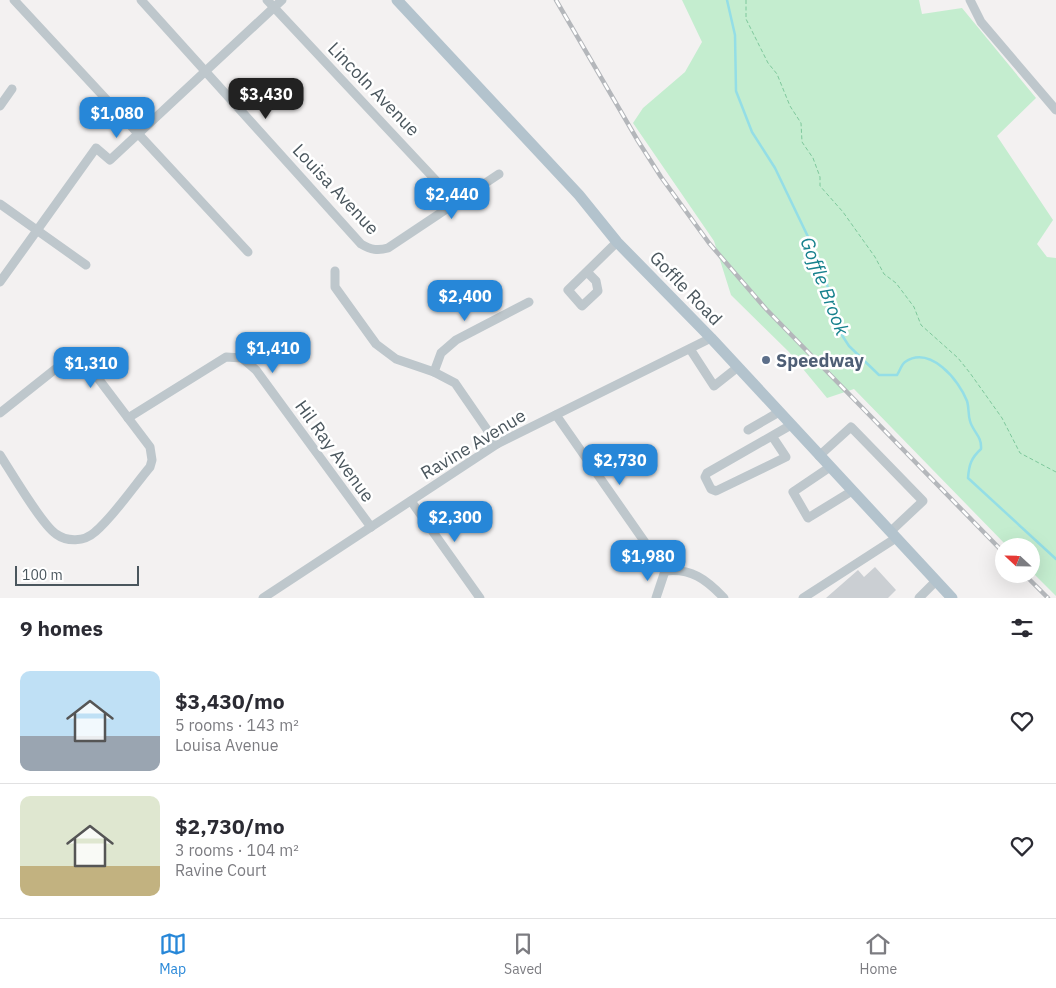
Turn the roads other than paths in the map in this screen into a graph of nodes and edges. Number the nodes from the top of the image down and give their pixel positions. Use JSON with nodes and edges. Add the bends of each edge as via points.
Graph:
{"nodes":[{"id":1,"x":14,"y":0,"type":"edge"},
{"id":2,"x":141,"y":0,"type":"edge"},
{"id":3,"x":267,"y":0,"type":"edge"},
{"id":4,"x":282,"y":0,"type":"edge"},
{"id":5,"x":397,"y":0,"type":"edge"},
{"id":6,"x":970,"y":0,"type":"edge"},
{"id":7,"x":274,"y":8,"type":"junction"},
{"id":8,"x":206,"y":72,"type":"junction"},
{"id":9,"x":12,"y":89,"type":"dead end"},
{"id":10,"x":0,"y":106,"type":"edge"},
{"id":11,"x":1056,"y":110,"type":"edge"},
{"id":12,"x":139,"y":135,"type":"junction"},
{"id":13,"x":499,"y":174,"type":"dead end"},
{"id":14,"x":457,"y":203,"type":"junction"},
{"id":15,"x":0,"y":204,"type":"edge"},
{"id":16,"x":37,"y":231,"type":"junction"},
{"id":17,"x":617,"y":242,"type":"junction"},
{"id":18,"x":248,"y":252,"type":"dead end"},
{"id":19,"x":86,"y":265,"type":"dead end"},
{"id":20,"x":335,"y":271,"type":"dead end"},
{"id":21,"x":587,"y":272,"type":"dead end"},
{"id":22,"x":0,"y":282,"type":"edge"},
{"id":23,"x":529,"y":302,"type":"dead end"},
{"id":24,"x":711,"y":338,"type":"junction"},
{"id":25,"x":690,"y":349,"type":"junction"},
{"id":26,"x":738,"y":367,"type":"junction"},
{"id":27,"x":434,"y":372,"type":"junction"},
{"id":28,"x":780,"y":412,"type":"junction"},
{"id":29,"x":0,"y":413,"type":"edge"},
{"id":30,"x":556,"y":415,"type":"junction"},
{"id":31,"x":128,"y":418,"type":"junction"},
{"id":32,"x":791,"y":425,"type":"junction"},
{"id":33,"x":748,"y":430,"type":"dead end"},
{"id":34,"x":772,"y":436,"type":"junction"},
{"id":35,"x":497,"y":444,"type":"junction"},
{"id":36,"x":0,"y":455,"type":"edge"},
{"id":37,"x":819,"y":456,"type":"junction"},
{"id":38,"x":830,"y":467,"type":"junction"},
{"id":39,"x":852,"y":491,"type":"junction"},
{"id":40,"x":410,"y":501,"type":"junction"},
{"id":41,"x":371,"y":528,"type":"junction"},
{"id":42,"x":893,"y":535,"type":"junction"},
{"id":43,"x":664,"y":571,"type":"junction"},
{"id":44,"x":936,"y":581,"type":"junction"},
{"id":45,"x":264,"y":598,"type":"edge"},
{"id":46,"x":480,"y":598,"type":"edge"},
{"id":47,"x":656,"y":598,"type":"edge"},
{"id":48,"x":724,"y":598,"type":"edge"},
{"id":49,"x":804,"y":598,"type":"edge"},
{"id":50,"x":919,"y":598,"type":"edge"},
{"id":51,"x":952,"y":598,"type":"edge"}],
"edges":[{"from":1,"to":12,"type":"street"},
{"from":2,"to":8,"type":"street","name":"Louisa Avenue"},
{"from":3,"to":7,"type":"street","name":"Lincoln Avenue"},
{"from":4,"to":7,"type":"street"},
{"from":5,"to":17,"type":"main road","name":"Goffle Road","via":[[579,195]]},
{"from":6,"to":11,"type":"street","via":[[981,22]]},
{"from":7,"to":8,"type":"street"},
{"from":7,"to":14,"type":"street","name":"Lincoln Avenue"},
{"from":8,"to":12,"type":"street"},
{"from":8,"to":14,"type":"street","name":"Louisa Avenue","via":[[361,244],[382,250]]},
{"from":9,"to":10,"type":"street"},
{"from":12,"to":16,"type":"street","via":[[110,160],[96,148]]},
{"from":12,"to":18,"type":"street"},
{"from":13,"to":14,"type":"street"},
{"from":15,"to":16,"type":"street"},
{"from":16,"to":19,"type":"street"},
{"from":16,"to":22,"type":"street"},
{"from":17,"to":21,"type":"street"},
{"from":17,"to":24,"type":"main road","name":"Goffle Road"},
{"from":20,"to":27,"type":"street","via":[[335,287],[376,344],[396,359]]},
{"from":23,"to":27,"type":"street","via":[[456,340],[441,353]]},
{"from":24,"to":25,"type":"street","name":"Ravine Avenue"},
{"from":24,"to":26,"type":"main road","name":"Goffle Road"},
{"from":25,"to":26,"type":"street","via":[[714,386]]},
{"from":25,"to":30,"type":"street","name":"Ravine Avenue"},
{"from":26,"to":28,"type":"main road","name":"Goffle Road"},
{"from":27,"to":35,"type":"street","via":[[446,377],[463,392]]},
{"from":28,"to":32,"type":"main road","name":"Goffle Road"},
{"from":28,"to":33,"type":"street"},
{"from":29,"to":31,"type":"street","via":[[74,357],[84,361]]},
{"from":30,"to":35,"type":"street","name":"Ravine Avenue"},
{"from":30,"to":43,"type":"street"},
{"from":31,"to":36,"type":"street","via":[[150,447],[150,467],[95,532],[81,539],[63,538],[49,528]]},
{"from":31,"to":41,"type":"street","name":"Hil Ray Avenue","via":[[221,360],[235,356],[242,358],[256,370]]},
{"from":32,"to":34,"type":"street"},
{"from":32,"to":37,"type":"main road","name":"Goffle Road"},
{"from":34,"to":34,"type":"street","via":[[707,473],[705,477],[711,490],[716,491],[786,456]]},
{"from":35,"to":40,"type":"street","name":"Ravine Avenue"},
{"from":37,"to":38,"type":"main road","name":"Goffle Road"},
{"from":37,"to":42,"type":"street","via":[[851,427],[923,501]]},
{"from":38,"to":39,"type":"main road","name":"Goffle Road"},
{"from":38,"to":39,"type":"street","via":[[793,492],[808,518]]},
{"from":39,"to":42,"type":"main road","name":"Goffle Road"},
{"from":40,"to":41,"type":"street","name":"Ravine Avenue"},
{"from":40,"to":46,"type":"street"},
{"from":41,"to":45,"type":"street","name":"Ravine Avenue"},
{"from":42,"to":44,"type":"main road","name":"Goffle Road"},
{"from":42,"to":49,"type":"street"},
{"from":43,"to":47,"type":"street"},
{"from":43,"to":48,"type":"street","via":[[681,569],[710,583]]},
{"from":44,"to":50,"type":"street"},
{"from":44,"to":51,"type":"main road","name":"Goffle Road"}]}
